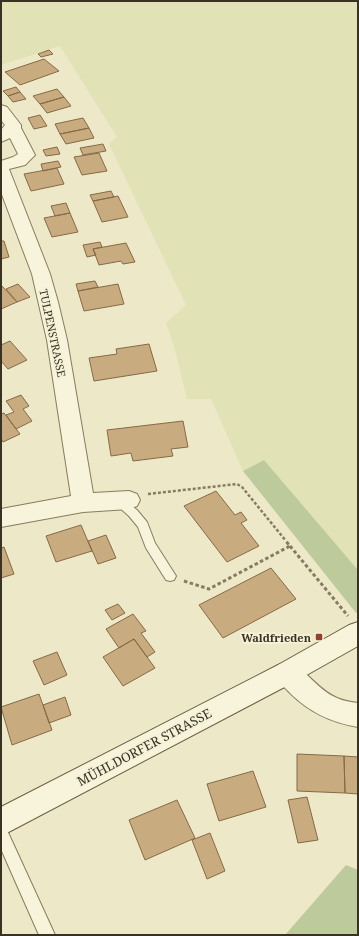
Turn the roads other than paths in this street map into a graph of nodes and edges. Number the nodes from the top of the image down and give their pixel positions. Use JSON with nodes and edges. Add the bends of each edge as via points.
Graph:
{"nodes":[{"id":1,"x":1,"y":110,"type":"edge"},
{"id":2,"x":7,"y":133,"type":"edge"},
{"id":3,"x":1,"y":166,"type":"edge"},
{"id":4,"x":1,"y":169,"type":"edge"},
{"id":5,"x":124,"y":501,"type":"joint"},
{"id":6,"x":83,"y":503,"type":"junction"},
{"id":7,"x":1,"y":518,"type":"edge"},
{"id":8,"x":170,"y":576,"type":"road end"},
{"id":9,"x":353,"y":625,"type":"edge"},
{"id":10,"x":288,"y":673,"type":"junction"},
{"id":11,"x":358,"y":714,"type":"edge"},
{"id":12,"x":1,"y":822,"type":"edge"},
{"id":13,"x":1,"y":833,"type":"edge"},
{"id":14,"x":47,"y":935,"type":"edge"}],
"edges":[{"from":1,"to":2,"type":"street","via":[[13,125]]},
{"from":2,"to":3,"type":"street","via":[[27,155],[19,161]]},
{"from":4,"to":6,"type":"street","name":"TULPENSTRASSE","via":[[39,270],[48,302]]},
{"from":5,"to":6,"type":"street"},
{"from":5,"to":8,"type":"lane","via":[[143,525],[150,545]]},
{"from":6,"to":7,"type":"street"},
{"from":9,"to":10,"type":"street","name":"MÜHLDORFER STRASSE"},
{"from":10,"to":11,"type":"street","via":[[321,704],[339,712]]},
{"from":10,"to":12,"type":"street","name":"MÜHLDORFER STRASSE"},
{"from":13,"to":14,"type":"lane"}]}
